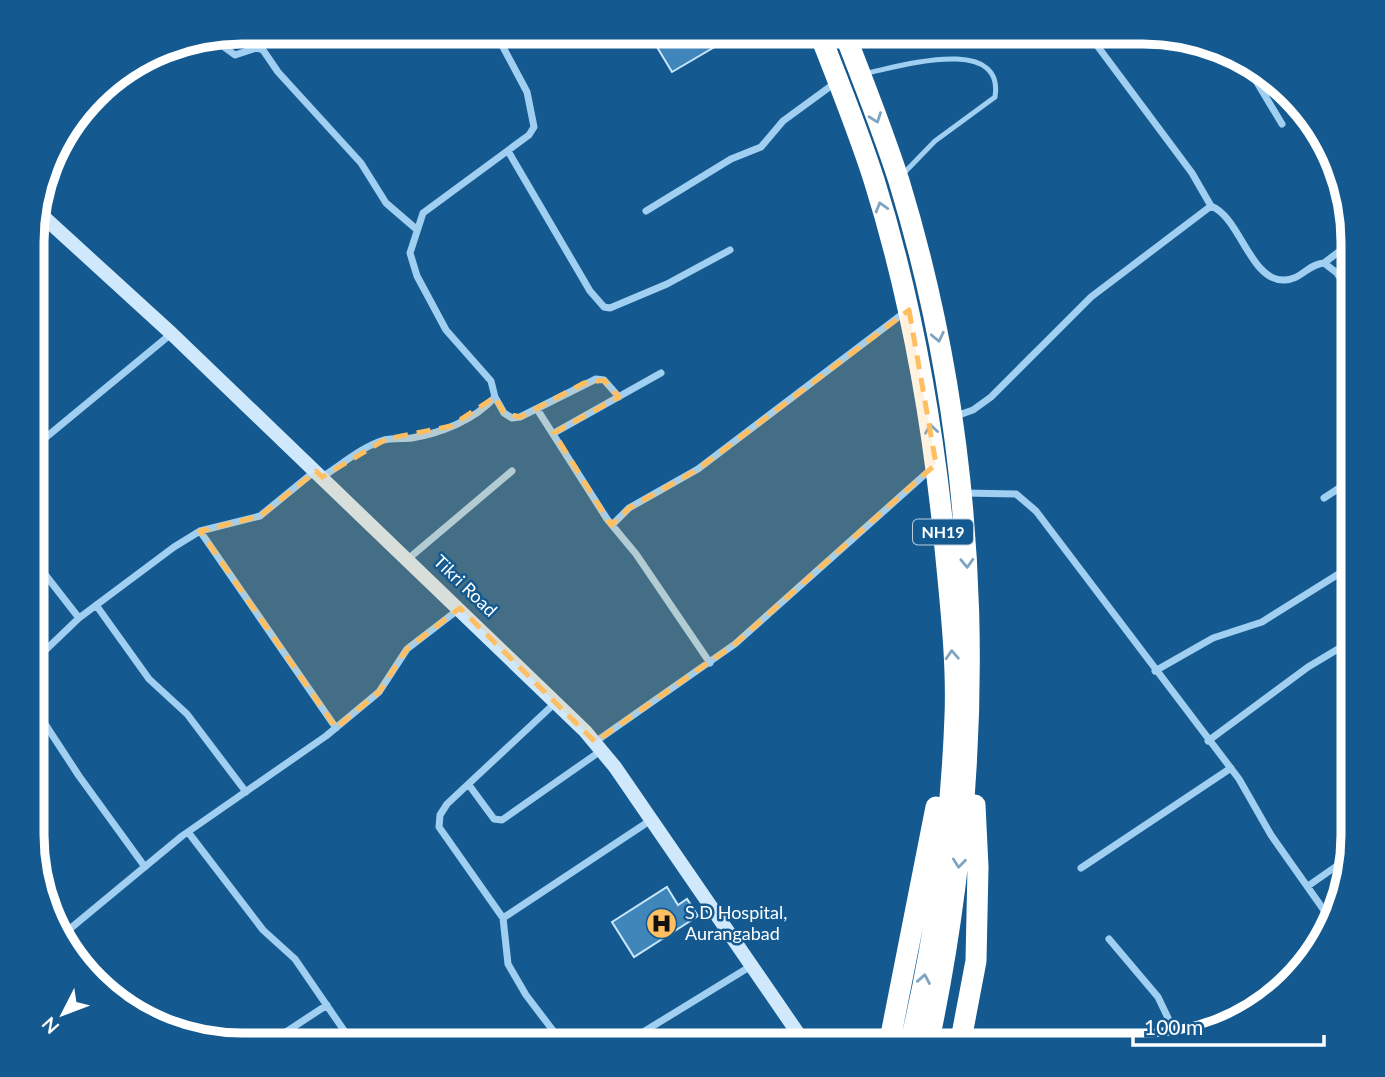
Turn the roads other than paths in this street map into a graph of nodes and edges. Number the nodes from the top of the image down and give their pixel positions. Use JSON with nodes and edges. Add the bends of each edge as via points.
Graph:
{"nodes":[{"id":1,"x":507,"y":44,"type":"edge"},
{"id":2,"x":823,"y":44,"type":"edge"},
{"id":3,"x":849,"y":44,"type":"edge"},
{"id":4,"x":1096,"y":44,"type":"edge"},
{"id":5,"x":223,"y":45,"type":"edge"},
{"id":6,"x":503,"y":46,"type":"joint"},
{"id":7,"x":860,"y":74,"type":"junction"},
{"id":8,"x":1254,"y":78,"type":"edge"},
{"id":9,"x":838,"y":81,"type":"junction"},
{"id":10,"x":1282,"y":124,"type":"dead end"},
{"id":11,"x":508,"y":151,"type":"junction"},
{"id":12,"x":898,"y":180,"type":"junction"},
{"id":13,"x":1211,"y":206,"type":"junction"},
{"id":14,"x":646,"y":211,"type":"dead end"},
{"id":15,"x":45,"y":218,"type":"edge"},
{"id":16,"x":415,"y":228,"type":"junction"},
{"id":17,"x":730,"y":250,"type":"dead end"},
{"id":18,"x":1341,"y":250,"type":"edge"},
{"id":19,"x":1324,"y":263,"type":"junction"},
{"id":20,"x":1341,"y":279,"type":"edge"},
{"id":21,"x":909,"y":310,"type":"junction"},
{"id":22,"x":172,"y":334,"type":"junction"},
{"id":23,"x":661,"y":373,"type":"dead end"},
{"id":24,"x":495,"y":397,"type":"junction"},
{"id":25,"x":619,"y":397,"type":"junction"},
{"id":26,"x":537,"y":410,"type":"junction"},
{"id":27,"x":953,"y":417,"type":"junction"},
{"id":28,"x":554,"y":433,"type":"junction"},
{"id":29,"x":44,"y":439,"type":"edge"},
{"id":30,"x":936,"y":464,"type":"junction"},
{"id":31,"x":512,"y":471,"type":"dead end"},
{"id":32,"x":319,"y":474,"type":"junction"},
{"id":33,"x":1341,"y":487,"type":"edge"},
{"id":34,"x":962,"y":493,"type":"junction"},
{"id":35,"x":1324,"y":498,"type":"dead end"},
{"id":36,"x":612,"y":525,"type":"junction"},
{"id":37,"x":200,"y":531,"type":"junction"},
{"id":38,"x":408,"y":559,"type":"junction"},
{"id":39,"x":44,"y":573,"type":"edge"},
{"id":40,"x":1341,"y":573,"type":"edge"},
{"id":41,"x":96,"y":605,"type":"junction"},
{"id":42,"x":460,"y":608,"type":"junction"},
{"id":43,"x":79,"y":618,"type":"junction"},
{"id":44,"x":1341,"y":647,"type":"edge"},
{"id":45,"x":44,"y":652,"type":"edge"},
{"id":46,"x":710,"y":663,"type":"junction"},
{"id":47,"x":1155,"y":671,"type":"junction"},
{"id":48,"x":556,"y":702,"type":"junction"},
{"id":49,"x":963,"y":713,"type":"junction"},
{"id":50,"x":44,"y":722,"type":"edge"},
{"id":51,"x":336,"y":728,"type":"junction"},
{"id":52,"x":1208,"y":741,"type":"junction"},
{"id":53,"x":598,"y":746,"type":"junction"},
{"id":54,"x":1231,"y":768,"type":"junction"},
{"id":55,"x":469,"y":785,"type":"junction"},
{"id":56,"x":246,"y":792,"type":"junction"},
{"id":57,"x":651,"y":820,"type":"junction"},
{"id":58,"x":188,"y":832,"type":"junction"},
{"id":59,"x":1339,"y":865,"type":"edge"},
{"id":60,"x":145,"y":867,"type":"junction"},
{"id":61,"x":1081,"y":868,"type":"dead end"},
{"id":62,"x":1308,"y":886,"type":"junction"},
{"id":63,"x":1326,"y":912,"type":"edge"},
{"id":64,"x":503,"y":918,"type":"junction"},
{"id":65,"x":68,"y":930,"type":"edge"},
{"id":66,"x":1109,"y":939,"type":"dead end"},
{"id":67,"x":751,"y":966,"type":"junction"},
{"id":68,"x":327,"y":1005,"type":"junction"},
{"id":69,"x":1174,"y":1031,"type":"edge"},
{"id":70,"x":284,"y":1033,"type":"edge"},
{"id":71,"x":346,"y":1033,"type":"edge"},
{"id":72,"x":555,"y":1033,"type":"edge"},
{"id":73,"x":642,"y":1033,"type":"edge"},
{"id":74,"x":798,"y":1033,"type":"edge"},
{"id":75,"x":892,"y":1033,"type":"edge"},
{"id":76,"x":912,"y":1033,"type":"edge"},
{"id":77,"x":930,"y":1033,"type":"edge"},
{"id":78,"x":962,"y":1033,"type":"edge"}],
"edges":[{"from":1,"to":6,"type":"street"},
{"from":2,"to":9,"type":"highway","number":"NH19"},
{"from":3,"to":7,"type":"highway","number":"NH19"},
{"from":4,"to":13,"type":"street","via":[[1192,173]]},
{"from":5,"to":16,"type":"street","via":[[234,55],[263,50],[360,163],[386,203]]},
{"from":6,"to":11,"type":"street","via":[[527,92],[534,119],[529,135]]},
{"from":7,"to":12,"type":"highway","number":"NH19","one_way":true},
{"from":7,"to":12,"type":"lane","via":[[965,59],[987,67],[994,78],[995,97],[935,141]]},
{"from":8,"to":10,"type":"street"},
{"from":9,"to":14,"type":"street","via":[[783,121],[761,147],[731,159]]},
{"from":21,"to":9,"type":"highway","number":"NH19","one_way":true,"via":[[873,179]]},
{"from":11,"to":16,"type":"street","via":[[432,203]]},
{"from":11,"to":17,"type":"street","via":[[590,291],[604,307],[650,292]]},
{"from":12,"to":27,"type":"highway","number":"NH19","one_way":true,"via":[[932,310]]},
{"from":13,"to":19,"type":"street","via":[[1224,216],[1269,276],[1287,281]]},
{"from":13,"to":27,"type":"street","via":[[1091,297],[991,397]]},
{"from":15,"to":22,"type":"street","name":"Tikri Road"},
{"from":16,"to":24,"type":"street","via":[[410,253],[417,276],[452,340],[491,381]]},
{"from":18,"to":19,"type":"street"},
{"from":19,"to":20,"type":"street"},
{"from":30,"to":21,"type":"highway","number":"NH19","one_way":true},
{"from":21,"to":36,"type":"street","via":[[698,469],[629,508]]},
{"from":22,"to":29,"type":"street"},
{"from":22,"to":32,"type":"street","name":"Tikri Road"},
{"from":23,"to":25,"type":"street"},
{"from":24,"to":26,"type":"street","via":[[512,418]]},
{"from":24,"to":32,"type":"street","via":[[451,426],[423,436],[386,439]]},
{"from":25,"to":26,"type":"street","via":[[604,380],[596,379]]},
{"from":25,"to":28,"type":"street"},
{"from":26,"to":28,"type":"street"},
{"from":27,"to":34,"type":"highway","number":"NH19"},
{"from":28,"to":36,"type":"street"},
{"from":30,"to":46,"type":"street"},
{"from":49,"to":30,"type":"highway","number":"NH19","one_way":true},
{"from":31,"to":38,"type":"street"},
{"from":32,"to":37,"type":"street","via":[[260,516]]},
{"from":32,"to":38,"type":"street","name":"Tikri Road"},
{"from":33,"to":35,"type":"street"},
{"from":34,"to":47,"type":"street","via":[[1006,492],[1026,501]]},
{"from":34,"to":49,"type":"highway","number":"NH19","one_way":true,"via":[[968,587]]},
{"from":36,"to":46,"type":"street"},
{"from":37,"to":41,"type":"street"},
{"from":37,"to":51,"type":"street"},
{"from":38,"to":42,"type":"street","name":"Tikri Road"},
{"from":39,"to":43,"type":"street"},
{"from":40,"to":47,"type":"street","via":[[1262,622],[1213,638]]},
{"from":41,"to":43,"type":"street"},
{"from":41,"to":56,"type":"street","via":[[149,679],[187,714]]},
{"from":42,"to":48,"type":"street","name":"Tikri Road"},
{"from":42,"to":51,"type":"street","via":[[407,649],[379,691]]},
{"from":43,"to":45,"type":"street"},
{"from":44,"to":52,"type":"street"},
{"from":46,"to":53,"type":"street"},
{"from":47,"to":52,"type":"street"},
{"from":48,"to":53,"type":"street","name":"Tikri Road"},
{"from":48,"to":55,"type":"street"},
{"from":49,"to":75,"type":"highway"},
{"from":76,"to":49,"type":"highway","number":"NH19","one_way":true,"via":[[939,895]]},
{"from":49,"to":77,"type":"highway","number":"NH19","one_way":true,"via":[[960,864]]},
{"from":49,"to":78,"type":"highway","via":[[978,867],[976,947]]},
{"from":50,"to":60,"type":"street"},
{"from":51,"to":56,"type":"street"},
{"from":52,"to":54,"type":"street"},
{"from":53,"to":55,"type":"street","via":[[502,820],[494,819]]},
{"from":53,"to":57,"type":"street","name":"Tikri Road"},
{"from":54,"to":61,"type":"street"},
{"from":54,"to":62,"type":"street"},
{"from":55,"to":64,"type":"street","via":[[440,815],[439,827]]},
{"from":56,"to":58,"type":"street"},
{"from":57,"to":64,"type":"street"},
{"from":57,"to":67,"type":"street","name":"Tikri Road"},
{"from":58,"to":60,"type":"street"},
{"from":58,"to":68,"type":"street","via":[[263,930],[295,959]]},
{"from":59,"to":62,"type":"street"},
{"from":60,"to":65,"type":"street"},
{"from":62,"to":63,"type":"street"},
{"from":64,"to":72,"type":"street","via":[[508,964]]},
{"from":66,"to":69,"type":"street","via":[[1158,997]]},
{"from":67,"to":73,"type":"street"},
{"from":67,"to":74,"type":"street","name":"Tikri Road"},
{"from":68,"to":70,"type":"street"},
{"from":68,"to":71,"type":"street"}]}
